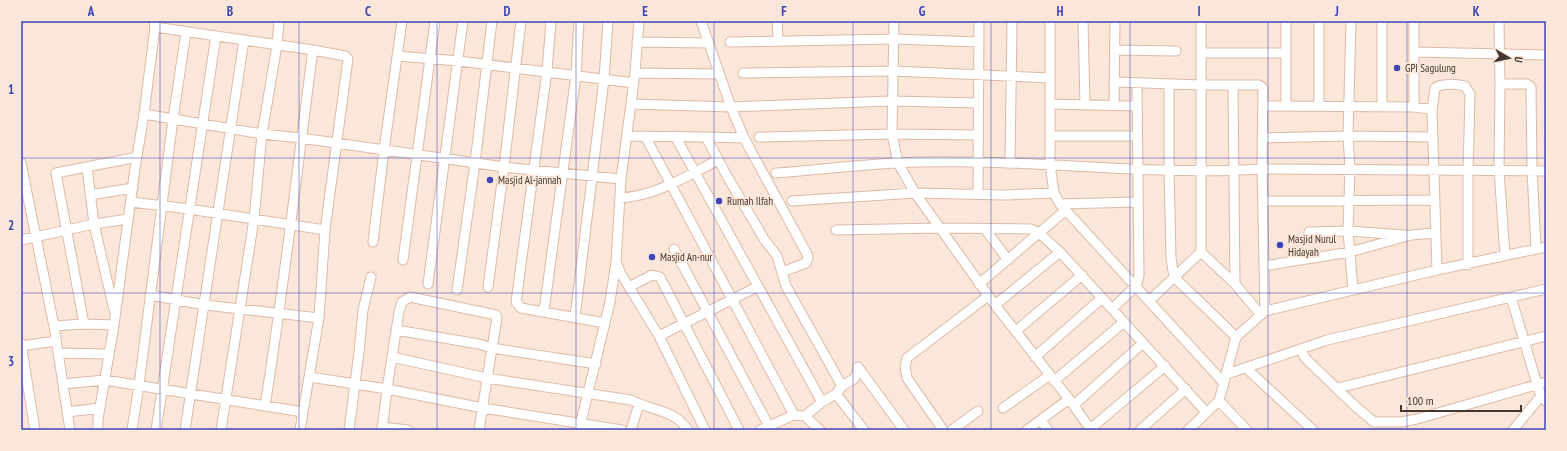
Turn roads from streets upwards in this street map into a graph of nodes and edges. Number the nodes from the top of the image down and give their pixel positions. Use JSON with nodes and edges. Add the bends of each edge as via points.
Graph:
{"nodes":[{"id":1,"x":279,"y":21,"type":"edge"},
{"id":2,"x":402,"y":21,"type":"edge"},
{"id":3,"x":435,"y":21,"type":"edge"},
{"id":4,"x":464,"y":21,"type":"edge"},
{"id":5,"x":492,"y":21,"type":"edge"},
{"id":6,"x":520,"y":21,"type":"edge"},
{"id":7,"x":551,"y":21,"type":"edge"},
{"id":8,"x":580,"y":21,"type":"edge"},
{"id":9,"x":608,"y":21,"type":"edge"},
{"id":10,"x":640,"y":21,"type":"edge"},
{"id":11,"x":701,"y":21,"type":"edge"},
{"id":12,"x":777,"y":21,"type":"edge"},
{"id":13,"x":894,"y":21,"type":"edge"},
{"id":14,"x":979,"y":21,"type":"edge"},
{"id":15,"x":1012,"y":21,"type":"edge"},
{"id":16,"x":1050,"y":21,"type":"edge"},
{"id":17,"x":1083,"y":21,"type":"edge"},
{"id":18,"x":1115,"y":21,"type":"edge"},
{"id":19,"x":1201,"y":21,"type":"edge"},
{"id":20,"x":1286,"y":21,"type":"edge"},
{"id":21,"x":1319,"y":21,"type":"edge"},
{"id":22,"x":1351,"y":21,"type":"edge"},
{"id":23,"x":1382,"y":21,"type":"edge"},
{"id":24,"x":1414,"y":21,"type":"edge"},
{"id":25,"x":1499,"y":21,"type":"edge"},
{"id":26,"x":155,"y":24,"type":"edge"},
{"id":27,"x":186,"y":32,"type":"junction"},
{"id":28,"x":216,"y":36,"type":"junction"},
{"id":29,"x":894,"y":39,"type":"junction"},
{"id":30,"x":244,"y":40,"type":"junction"},
{"id":31,"x":778,"y":41,"type":"junction"},
{"id":32,"x":637,"y":42,"type":"junction"},
{"id":33,"x":730,"y":42,"type":"dead end"},
{"id":34,"x":979,"y":42,"type":"junction"},
{"id":35,"x":708,"y":43,"type":"junction"},
{"id":36,"x":277,"y":45,"type":"junction"},
{"id":37,"x":313,"y":50,"type":"junction"},
{"id":38,"x":1115,"y":50,"type":"junction"},
{"id":39,"x":1176,"y":51,"type":"dead end"},
{"id":40,"x":1415,"y":52,"type":"junction"},
{"id":41,"x":1202,"y":53,"type":"junction"},
{"id":42,"x":1286,"y":53,"type":"junction"},
{"id":43,"x":1499,"y":53,"type":"junction"},
{"id":44,"x":1546,"y":55,"type":"edge"},
{"id":45,"x":397,"y":56,"type":"junction"},
{"id":46,"x":430,"y":59,"type":"junction"},
{"id":47,"x":459,"y":61,"type":"junction"},
{"id":48,"x":488,"y":65,"type":"junction"},
{"id":49,"x":516,"y":69,"type":"junction"},
{"id":50,"x":547,"y":71,"type":"junction"},
{"id":51,"x":893,"y":71,"type":"junction"},
{"id":52,"x":743,"y":73,"type":"dead end"},
{"id":53,"x":635,"y":74,"type":"junction"},
{"id":54,"x":719,"y":74,"type":"junction"},
{"id":55,"x":979,"y":74,"type":"junction"},
{"id":56,"x":576,"y":75,"type":"junction"},
{"id":57,"x":1011,"y":75,"type":"junction"},
{"id":58,"x":1050,"y":78,"type":"junction"},
{"id":59,"x":604,"y":79,"type":"junction"},
{"id":60,"x":1114,"y":82,"type":"junction"},
{"id":61,"x":1137,"y":83,"type":"junction"},
{"id":62,"x":634,"y":84,"type":"junction"},
{"id":63,"x":1169,"y":84,"type":"junction"},
{"id":64,"x":1500,"y":84,"type":"junction"},
{"id":65,"x":1202,"y":85,"type":"junction"},
{"id":66,"x":1233,"y":85,"type":"junction"},
{"id":67,"x":892,"y":101,"type":"junction"},
{"id":68,"x":978,"y":103,"type":"junction"},
{"id":69,"x":631,"y":104,"type":"junction"},
{"id":70,"x":1050,"y":104,"type":"junction"},
{"id":71,"x":1084,"y":105,"type":"junction"},
{"id":72,"x":1114,"y":105,"type":"junction"},
{"id":73,"x":1137,"y":106,"type":"junction"},
{"id":74,"x":1263,"y":106,"type":"junction"},
{"id":75,"x":1286,"y":106,"type":"junction"},
{"id":76,"x":1319,"y":106,"type":"junction"},
{"id":77,"x":1350,"y":106,"type":"junction"},
{"id":78,"x":1382,"y":106,"type":"junction"},
{"id":79,"x":731,"y":107,"type":"junction"},
{"id":80,"x":1414,"y":107,"type":"junction"},
{"id":81,"x":1432,"y":111,"type":"junction"},
{"id":82,"x":144,"y":114,"type":"junction"},
{"id":83,"x":173,"y":119,"type":"junction"},
{"id":84,"x":202,"y":124,"type":"junction"},
{"id":85,"x":231,"y":129,"type":"junction"},
{"id":86,"x":262,"y":134,"type":"junction"},
{"id":87,"x":892,"y":134,"type":"junction"},
{"id":88,"x":978,"y":135,"type":"junction"},
{"id":89,"x":627,"y":136,"type":"junction"},
{"id":90,"x":645,"y":136,"type":"junction"},
{"id":91,"x":675,"y":136,"type":"junction"},
{"id":92,"x":706,"y":136,"type":"junction"},
{"id":93,"x":1050,"y":136,"type":"junction"},
{"id":94,"x":1137,"y":136,"type":"junction"},
{"id":95,"x":1348,"y":136,"type":"junction"},
{"id":96,"x":759,"y":137,"type":"dead end"},
{"id":97,"x":1433,"y":137,"type":"junction"},
{"id":98,"x":301,"y":138,"type":"junction"},
{"id":99,"x":744,"y":138,"type":"junction"},
{"id":100,"x":1262,"y":138,"type":"junction"},
{"id":101,"x":337,"y":143,"type":"junction"},
{"id":102,"x":384,"y":150,"type":"junction"},
{"id":103,"x":417,"y":154,"type":"junction"},
{"id":104,"x":137,"y":157,"type":"junction"},
{"id":105,"x":444,"y":159,"type":"junction"},
{"id":106,"x":718,"y":160,"type":"junction"},
{"id":107,"x":978,"y":162,"type":"junction"},
{"id":108,"x":21,"y":163,"type":"edge"},
{"id":109,"x":475,"y":163,"type":"junction"},
{"id":110,"x":898,"y":163,"type":"junction"},
{"id":111,"x":1010,"y":164,"type":"junction"},
{"id":112,"x":1050,"y":164,"type":"junction"},
{"id":113,"x":86,"y":166,"type":"junction"},
{"id":114,"x":504,"y":167,"type":"junction"},
{"id":115,"x":1262,"y":168,"type":"junction"},
{"id":116,"x":1138,"y":169,"type":"junction"},
{"id":117,"x":1350,"y":169,"type":"junction"},
{"id":118,"x":534,"y":170,"type":"junction"},
{"id":119,"x":1169,"y":170,"type":"junction"},
{"id":120,"x":1200,"y":170,"type":"junction"},
{"id":121,"x":1234,"y":170,"type":"junction"},
{"id":122,"x":1499,"y":170,"type":"junction"},
{"id":123,"x":1532,"y":170,"type":"junction"},
{"id":124,"x":1435,"y":171,"type":"junction"},
{"id":125,"x":1468,"y":171,"type":"junction"},
{"id":126,"x":1546,"y":171,"type":"edge"},
{"id":127,"x":695,"y":172,"type":"junction"},
{"id":128,"x":776,"y":173,"type":"dead end"},
{"id":129,"x":564,"y":174,"type":"junction"},
{"id":130,"x":592,"y":176,"type":"junction"},
{"id":131,"x":621,"y":179,"type":"junction"},
{"id":132,"x":671,"y":185,"type":"junction"},
{"id":133,"x":133,"y":188,"type":"junction"},
{"id":134,"x":915,"y":193,"type":"junction"},
{"id":135,"x":1054,"y":193,"type":"junction"},
{"id":136,"x":978,"y":194,"type":"junction"},
{"id":137,"x":90,"y":195,"type":"junction"},
{"id":138,"x":620,"y":198,"type":"junction"},
{"id":139,"x":1349,"y":200,"type":"junction"},
{"id":140,"x":1435,"y":200,"type":"junction"},
{"id":141,"x":792,"y":201,"type":"dead end"},
{"id":142,"x":1263,"y":201,"type":"junction"},
{"id":143,"x":131,"y":202,"type":"junction"},
{"id":144,"x":1138,"y":202,"type":"junction"},
{"id":145,"x":162,"y":206,"type":"junction"},
{"id":146,"x":1063,"y":207,"type":"junction"},
{"id":147,"x":189,"y":209,"type":"junction"},
{"id":148,"x":218,"y":213,"type":"junction"},
{"id":149,"x":128,"y":219,"type":"junction"},
{"id":150,"x":254,"y":219,"type":"junction"},
{"id":151,"x":94,"y":224,"type":"junction"},
{"id":152,"x":291,"y":225,"type":"junction"},
{"id":153,"x":940,"y":228,"type":"junction"},
{"id":154,"x":986,"y":229,"type":"junction"},
{"id":155,"x":326,"y":230,"type":"junction"},
{"id":156,"x":836,"y":230,"type":"dead end"},
{"id":157,"x":66,"y":231,"type":"junction"},
{"id":158,"x":1348,"y":231,"type":"junction"},
{"id":159,"x":1309,"y":232,"type":"dead end"},
{"id":160,"x":1039,"y":233,"type":"junction"},
{"id":161,"x":1436,"y":233,"type":"junction"},
{"id":162,"x":1411,"y":235,"type":"junction"},
{"id":163,"x":35,"y":238,"type":"junction"},
{"id":164,"x":21,"y":240,"type":"edge"},
{"id":165,"x":373,"y":242,"type":"dead end"},
{"id":166,"x":1546,"y":247,"type":"edge"},
{"id":167,"x":674,"y":249,"type":"dead end"},
{"id":168,"x":1536,"y":249,"type":"junction"},
{"id":169,"x":1060,"y":252,"type":"junction"},
{"id":170,"x":1201,"y":252,"type":"junction"},
{"id":171,"x":1350,"y":252,"type":"junction"},
{"id":172,"x":1505,"y":255,"type":"junction"},
{"id":173,"x":403,"y":260,"type":"dead end"},
{"id":174,"x":1008,"y":260,"type":"junction"},
{"id":175,"x":616,"y":262,"type":"junction"},
{"id":176,"x":1468,"y":264,"type":"junction"},
{"id":177,"x":1264,"y":266,"type":"junction"},
{"id":178,"x":1437,"y":270,"type":"junction"},
{"id":179,"x":782,"y":272,"type":"junction"},
{"id":180,"x":1082,"y":276,"type":"junction"},
{"id":181,"x":371,"y":277,"type":"dead end"},
{"id":182,"x":1174,"y":277,"type":"junction"},
{"id":183,"x":428,"y":284,"type":"dead end"},
{"id":184,"x":979,"y":284,"type":"junction"},
{"id":185,"x":1235,"y":284,"type":"junction"},
{"id":186,"x":1136,"y":286,"type":"junction"},
{"id":187,"x":488,"y":287,"type":"dead end"},
{"id":188,"x":629,"y":287,"type":"junction"},
{"id":189,"x":757,"y":287,"type":"junction"},
{"id":190,"x":1546,"y":289,"type":"edge"},
{"id":191,"x":457,"y":290,"type":"dead end"},
{"id":192,"x":1353,"y":290,"type":"junction"},
{"id":193,"x":150,"y":295,"type":"junction"},
{"id":194,"x":988,"y":296,"type":"junction"},
{"id":195,"x":1511,"y":297,"type":"junction"},
{"id":196,"x":1102,"y":298,"type":"junction"},
{"id":197,"x":733,"y":299,"type":"junction"},
{"id":198,"x":175,"y":300,"type":"junction"},
{"id":199,"x":1149,"y":301,"type":"junction"},
{"id":200,"x":205,"y":305,"type":"junction"},
{"id":201,"x":995,"y":305,"type":"junction"},
{"id":202,"x":240,"y":308,"type":"junction"},
{"id":203,"x":1112,"y":309,"type":"junction"},
{"id":204,"x":544,"y":311,"type":"junction"},
{"id":205,"x":707,"y":311,"type":"junction"},
{"id":206,"x":1263,"y":313,"type":"junction"},
{"id":207,"x":280,"y":314,"type":"junction"},
{"id":208,"x":116,"y":315,"type":"junction"},
{"id":209,"x":575,"y":317,"type":"junction"},
{"id":210,"x":319,"y":318,"type":"junction"},
{"id":211,"x":1124,"y":322,"type":"junction"},
{"id":212,"x":605,"y":323,"type":"junction"},
{"id":213,"x":84,"y":324,"type":"junction"},
{"id":214,"x":684,"y":324,"type":"junction"},
{"id":215,"x":114,"y":325,"type":"junction"},
{"id":216,"x":54,"y":326,"type":"junction"},
{"id":217,"x":396,"y":330,"type":"junction"},
{"id":218,"x":1016,"y":331,"type":"junction"},
{"id":219,"x":659,"y":336,"type":"junction"},
{"id":220,"x":1546,"y":336,"type":"edge"},
{"id":221,"x":1236,"y":337,"type":"junction"},
{"id":222,"x":56,"y":341,"type":"junction"},
{"id":223,"x":1524,"y":341,"type":"junction"},
{"id":224,"x":21,"y":343,"type":"edge"},
{"id":225,"x":1143,"y":343,"type":"junction"},
{"id":226,"x":21,"y":346,"type":"edge"},
{"id":227,"x":492,"y":348,"type":"junction"},
{"id":228,"x":1301,"y":350,"type":"junction"},
{"id":229,"x":58,"y":353,"type":"junction"},
{"id":230,"x":108,"y":354,"type":"junction"},
{"id":231,"x":392,"y":357,"type":"junction"},
{"id":232,"x":1035,"y":357,"type":"junction"},
{"id":233,"x":596,"y":364,"type":"junction"},
{"id":234,"x":1165,"y":366,"type":"junction"},
{"id":235,"x":1246,"y":368,"type":"junction"},
{"id":236,"x":310,"y":377,"type":"junction"},
{"id":237,"x":487,"y":378,"type":"junction"},
{"id":238,"x":1052,"y":378,"type":"junction"},
{"id":239,"x":1226,"y":379,"type":"junction"},
{"id":240,"x":106,"y":380,"type":"junction"},
{"id":241,"x":1542,"y":383,"type":"edge"},
{"id":242,"x":63,"y":384,"type":"junction"},
{"id":243,"x":355,"y":384,"type":"junction"},
{"id":244,"x":139,"y":385,"type":"junction"},
{"id":245,"x":842,"y":386,"type":"junction"},
{"id":246,"x":1338,"y":388,"type":"junction"},
{"id":247,"x":162,"y":389,"type":"junction"},
{"id":248,"x":387,"y":389,"type":"junction"},
{"id":249,"x":1186,"y":389,"type":"junction"},
{"id":250,"x":192,"y":394,"type":"junction"},
{"id":251,"x":588,"y":394,"type":"junction"},
{"id":252,"x":836,"y":394,"type":"junction"},
{"id":253,"x":1544,"y":398,"type":"edge"},
{"id":254,"x":226,"y":400,"type":"junction"},
{"id":255,"x":1219,"y":401,"type":"junction"},
{"id":256,"x":822,"y":402,"type":"junction"},
{"id":257,"x":1071,"y":402,"type":"junction"},
{"id":258,"x":639,"y":404,"type":"junction"},
{"id":259,"x":265,"y":406,"type":"junction"},
{"id":260,"x":100,"y":408,"type":"junction"},
{"id":261,"x":483,"y":408,"type":"junction"},
{"id":262,"x":1003,"y":408,"type":"dead end"},
{"id":263,"x":978,"y":411,"type":"dead end"},
{"id":264,"x":67,"y":412,"type":"junction"},
{"id":265,"x":303,"y":412,"type":"junction"},
{"id":266,"x":1206,"y":412,"type":"junction"},
{"id":267,"x":794,"y":415,"type":"junction"},
{"id":268,"x":805,"y":416,"type":"junction"},
{"id":269,"x":1041,"y":420,"type":"junction"},
{"id":270,"x":580,"y":427,"type":"edge"},
{"id":271,"x":382,"y":428,"type":"edge"},
{"id":272,"x":766,"y":429,"type":"edge"},
{"id":273,"x":35,"y":430,"type":"edge"},
{"id":274,"x":70,"y":430,"type":"edge"},
{"id":275,"x":98,"y":430,"type":"edge"},
{"id":276,"x":132,"y":430,"type":"edge"},
{"id":277,"x":156,"y":430,"type":"edge"},
{"id":278,"x":186,"y":430,"type":"edge"},
{"id":279,"x":221,"y":430,"type":"edge"},
{"id":280,"x":300,"y":430,"type":"edge"},
{"id":281,"x":349,"y":430,"type":"edge"},
{"id":282,"x":408,"y":430,"type":"edge"},
{"id":283,"x":479,"y":430,"type":"edge"},
{"id":284,"x":622,"y":430,"type":"edge"},
{"id":285,"x":630,"y":430,"type":"edge"},
{"id":286,"x":688,"y":430,"type":"edge"},
{"id":287,"x":705,"y":430,"type":"edge"},
{"id":288,"x":739,"y":430,"type":"edge"},
{"id":289,"x":820,"y":430,"type":"edge"},
{"id":290,"x":864,"y":430,"type":"edge"},
{"id":291,"x":904,"y":430,"type":"edge"},
{"id":292,"x":943,"y":430,"type":"edge"},
{"id":293,"x":952,"y":430,"type":"edge"},
{"id":294,"x":1027,"y":430,"type":"edge"},
{"id":295,"x":1048,"y":430,"type":"edge"},
{"id":296,"x":1091,"y":430,"type":"edge"},
{"id":297,"x":1140,"y":430,"type":"edge"},
{"id":298,"x":1188,"y":430,"type":"edge"},
{"id":299,"x":1247,"y":430,"type":"edge"},
{"id":300,"x":1313,"y":430,"type":"edge"},
{"id":301,"x":1513,"y":430,"type":"edge"}],
"edges":[{"from":1,"to":36,"type":"street"},
{"from":2,"to":45,"type":"street"},
{"from":3,"to":46,"type":"street"},
{"from":4,"to":47,"type":"street"},
{"from":5,"to":48,"type":"street"},
{"from":6,"to":49,"type":"street"},
{"from":7,"to":50,"type":"street"},
{"from":8,"to":56,"type":"street"},
{"from":9,"to":59,"type":"street"},
{"from":10,"to":32,"type":"street"},
{"from":11,"to":35,"type":"street"},
{"from":12,"to":31,"type":"street"},
{"from":13,"to":29,"type":"street"},
{"from":14,"to":34,"type":"street"},
{"from":15,"to":57,"type":"street"},
{"from":16,"to":58,"type":"street"},
{"from":17,"to":71,"type":"street"},
{"from":18,"to":38,"type":"street"},
{"from":19,"to":41,"type":"street"},
{"from":20,"to":42,"type":"street"},
{"from":21,"to":76,"type":"street"},
{"from":22,"to":77,"type":"street"},
{"from":23,"to":78,"type":"street"},
{"from":24,"to":40,"type":"street"},
{"from":25,"to":43,"type":"street"},
{"from":26,"to":27,"type":"street"},
{"from":26,"to":82,"type":"street"},
{"from":27,"to":28,"type":"street"},
{"from":27,"to":83,"type":"street"},
{"from":28,"to":30,"type":"street"},
{"from":28,"to":84,"type":"street"},
{"from":29,"to":31,"type":"street"},
{"from":29,"to":34,"type":"street"},
{"from":29,"to":51,"type":"street"},
{"from":30,"to":36,"type":"street"},
{"from":30,"to":85,"type":"street"},
{"from":31,"to":33,"type":"street"},
{"from":32,"to":35,"type":"street"},
{"from":32,"to":53,"type":"street"},
{"from":34,"to":55,"type":"street"},
{"from":35,"to":54,"type":"street"},
{"from":36,"to":37,"type":"street"},
{"from":36,"to":86,"type":"street"},
{"from":37,"to":98,"type":"street"},
{"from":37,"to":101,"type":"street","via":[[345,56],[348,59]]},
{"from":38,"to":39,"type":"street"},
{"from":38,"to":60,"type":"street"},
{"from":40,"to":43,"type":"street"},
{"from":40,"to":80,"type":"street"},
{"from":41,"to":42,"type":"street"},
{"from":41,"to":65,"type":"street"},
{"from":42,"to":75,"type":"street"},
{"from":43,"to":44,"type":"street"},
{"from":43,"to":64,"type":"street"},
{"from":45,"to":46,"type":"street"},
{"from":45,"to":102,"type":"street"},
{"from":46,"to":47,"type":"street"},
{"from":46,"to":103,"type":"street"},
{"from":47,"to":48,"type":"street"},
{"from":47,"to":105,"type":"street"},
{"from":48,"to":49,"type":"street"},
{"from":48,"to":109,"type":"street"},
{"from":49,"to":50,"type":"street"},
{"from":49,"to":114,"type":"street"},
{"from":50,"to":56,"type":"street"},
{"from":50,"to":118,"type":"street"},
{"from":51,"to":52,"type":"street"},
{"from":51,"to":55,"type":"street"},
{"from":51,"to":67,"type":"street"},
{"from":53,"to":54,"type":"street"},
{"from":53,"to":62,"type":"street"},
{"from":54,"to":79,"type":"street"},
{"from":55,"to":57,"type":"street"},
{"from":55,"to":68,"type":"street"},
{"from":56,"to":59,"type":"street"},
{"from":56,"to":129,"type":"street"},
{"from":57,"to":58,"type":"street"},
{"from":57,"to":111,"type":"street"},
{"from":58,"to":70,"type":"street"},
{"from":59,"to":62,"type":"street"},
{"from":59,"to":130,"type":"street"},
{"from":60,"to":61,"type":"street"},
{"from":60,"to":72,"type":"street"},
{"from":61,"to":63,"type":"street"},
{"from":61,"to":73,"type":"street"},
{"from":62,"to":69,"type":"street"},
{"from":63,"to":65,"type":"street"},
{"from":63,"to":119,"type":"street"},
{"from":64,"to":122,"type":"street"},
{"from":64,"to":123,"type":"street","via":[[1527,84],[1531,87]]},
{"from":65,"to":66,"type":"street"},
{"from":65,"to":120,"type":"street"},
{"from":66,"to":74,"type":"street","via":[[1259,85],[1263,88]]},
{"from":66,"to":121,"type":"street"},
{"from":67,"to":68,"type":"street"},
{"from":67,"to":79,"type":"street"},
{"from":67,"to":87,"type":"street"},
{"from":68,"to":88,"type":"street"},
{"from":69,"to":79,"type":"street"},
{"from":69,"to":89,"type":"street"},
{"from":70,"to":71,"type":"street"},
{"from":70,"to":93,"type":"street"},
{"from":71,"to":72,"type":"street"},
{"from":72,"to":73,"type":"street"},
{"from":73,"to":94,"type":"street"},
{"from":74,"to":75,"type":"street"},
{"from":74,"to":100,"type":"street"},
{"from":75,"to":76,"type":"street"},
{"from":76,"to":77,"type":"street"},
{"from":77,"to":78,"type":"street"},
{"from":77,"to":95,"type":"street"},
{"from":78,"to":80,"type":"street"},
{"from":79,"to":99,"type":"street"},
{"from":80,"to":81,"type":"street"},
{"from":81,"to":97,"type":"street"},
{"from":81,"to":125,"type":"street","via":[[1435,88],[1438,85],[1465,86],[1470,94]]},
{"from":82,"to":83,"type":"street"},
{"from":82,"to":104,"type":"street"},
{"from":83,"to":84,"type":"street"},
{"from":83,"to":145,"type":"street"},
{"from":84,"to":85,"type":"street"},
{"from":84,"to":147,"type":"street"},
{"from":85,"to":86,"type":"street"},
{"from":85,"to":148,"type":"street"},
{"from":86,"to":98,"type":"street"},
{"from":86,"to":150,"type":"street"},
{"from":87,"to":88,"type":"street"},
{"from":87,"to":96,"type":"street"},
{"from":87,"to":110,"type":"street"},
{"from":88,"to":107,"type":"street"},
{"from":89,"to":90,"type":"street"},
{"from":89,"to":131,"type":"street"},
{"from":90,"to":91,"type":"street"},
{"from":90,"to":132,"type":"street"},
{"from":91,"to":92,"type":"street"},
{"from":91,"to":127,"type":"street"},
{"from":92,"to":99,"type":"street"},
{"from":92,"to":106,"type":"street"},
{"from":93,"to":94,"type":"street"},
{"from":93,"to":112,"type":"street"},
{"from":94,"to":116,"type":"street"},
{"from":95,"to":97,"type":"street"},
{"from":95,"to":100,"type":"street"},
{"from":95,"to":117,"type":"street"},
{"from":97,"to":124,"type":"street"},
{"from":98,"to":101,"type":"street"},
{"from":98,"to":152,"type":"street"},
{"from":99,"to":179,"type":"street","via":[[808,258],[806,263]]},
{"from":100,"to":115,"type":"street"},
{"from":101,"to":102,"type":"street"},
{"from":101,"to":155,"type":"street"},
{"from":102,"to":103,"type":"street"},
{"from":102,"to":165,"type":"street"},
{"from":103,"to":105,"type":"street"},
{"from":103,"to":173,"type":"street"},
{"from":104,"to":113,"type":"street"},
{"from":104,"to":133,"type":"street"},
{"from":105,"to":109,"type":"street"},
{"from":105,"to":183,"type":"street"},
{"from":106,"to":127,"type":"street"},
{"from":106,"to":179,"type":"street","via":[[764,239],[777,256]]},
{"from":107,"to":110,"type":"street"},
{"from":107,"to":111,"type":"street"},
{"from":107,"to":136,"type":"street"},
{"from":108,"to":163,"type":"street"},
{"from":109,"to":114,"type":"street"},
{"from":109,"to":191,"type":"street"},
{"from":110,"to":128,"type":"street"},
{"from":110,"to":134,"type":"street"},
{"from":111,"to":112,"type":"street"},
{"from":112,"to":116,"type":"street"},
{"from":112,"to":135,"type":"street"},
{"from":113,"to":137,"type":"street"},
{"from":113,"to":157,"type":"street","via":[[56,173]]},
{"from":114,"to":118,"type":"street"},
{"from":114,"to":187,"type":"street"},
{"from":115,"to":117,"type":"street"},
{"from":115,"to":121,"type":"street"},
{"from":115,"to":142,"type":"street"},
{"from":116,"to":119,"type":"street"},
{"from":116,"to":144,"type":"street"},
{"from":117,"to":124,"type":"street"},
{"from":117,"to":139,"type":"street"},
{"from":118,"to":129,"type":"street"},
{"from":118,"to":204,"type":"street","via":[[516,302],[522,308]]},
{"from":119,"to":120,"type":"street"},
{"from":119,"to":182,"type":"street"},
{"from":120,"to":121,"type":"street"},
{"from":120,"to":170,"type":"street"},
{"from":121,"to":185,"type":"street"},
{"from":122,"to":123,"type":"street"},
{"from":122,"to":125,"type":"street"},
{"from":122,"to":172,"type":"street"},
{"from":123,"to":126,"type":"street"},
{"from":123,"to":168,"type":"street"},
{"from":124,"to":125,"type":"street"},
{"from":124,"to":140,"type":"street"},
{"from":125,"to":176,"type":"street"},
{"from":127,"to":132,"type":"street"},
{"from":127,"to":189,"type":"street"},
{"from":129,"to":130,"type":"street"},
{"from":129,"to":204,"type":"street"},
{"from":130,"to":131,"type":"street"},
{"from":130,"to":209,"type":"street"},
{"from":131,"to":138,"type":"street"},
{"from":132,"to":138,"type":"street"},
{"from":132,"to":197,"type":"street"},
{"from":133,"to":137,"type":"street"},
{"from":133,"to":143,"type":"street"},
{"from":134,"to":136,"type":"street"},
{"from":134,"to":141,"type":"street"},
{"from":134,"to":153,"type":"street"},
{"from":135,"to":136,"type":"street"},
{"from":135,"to":146,"type":"street"},
{"from":137,"to":151,"type":"street"},
{"from":138,"to":175,"type":"street"},
{"from":139,"to":140,"type":"street"},
{"from":139,"to":142,"type":"street"},
{"from":139,"to":158,"type":"street"},
{"from":140,"to":161,"type":"street"},
{"from":142,"to":177,"type":"street"},
{"from":143,"to":145,"type":"street"},
{"from":143,"to":149,"type":"street"},
{"from":144,"to":146,"type":"street"},
{"from":144,"to":186,"type":"street","via":[[1139,276]]},
{"from":145,"to":147,"type":"street"},
{"from":145,"to":193,"type":"street"},
{"from":146,"to":160,"type":"street"},
{"from":146,"to":186,"type":"street"},
{"from":147,"to":148,"type":"street"},
{"from":147,"to":198,"type":"street"},
{"from":148,"to":150,"type":"street"},
{"from":148,"to":200,"type":"street"},
{"from":149,"to":151,"type":"street"},
{"from":149,"to":208,"type":"street"},
{"from":150,"to":152,"type":"street"},
{"from":150,"to":202,"type":"street"},
{"from":151,"to":157,"type":"street"},
{"from":151,"to":208,"type":"street"},
{"from":152,"to":155,"type":"street"},
{"from":152,"to":207,"type":"street"},
{"from":153,"to":154,"type":"street"},
{"from":153,"to":156,"type":"street"},
{"from":153,"to":184,"type":"street"},
{"from":154,"to":160,"type":"street","via":[[1030,229]]},
{"from":154,"to":174,"type":"street"},
{"from":155,"to":210,"type":"street"},
{"from":157,"to":163,"type":"street"},
{"from":157,"to":213,"type":"street"},
{"from":158,"to":159,"type":"street"},
{"from":158,"to":162,"type":"street"},
{"from":158,"to":171,"type":"street"},
{"from":160,"to":169,"type":"street"},
{"from":160,"to":174,"type":"street"},
{"from":161,"to":162,"type":"street"},
{"from":161,"to":178,"type":"street"},
{"from":162,"to":171,"type":"street"},
{"from":163,"to":164,"type":"street"},
{"from":163,"to":216,"type":"street"},
{"from":166,"to":168,"type":"street"},
{"from":167,"to":205,"type":"street"},
{"from":168,"to":172,"type":"street"},
{"from":169,"to":180,"type":"street"},
{"from":169,"to":201,"type":"street"},
{"from":170,"to":182,"type":"street"},
{"from":170,"to":185,"type":"street"},
{"from":171,"to":177,"type":"street"},
{"from":171,"to":192,"type":"street"},
{"from":172,"to":176,"type":"street"},
{"from":174,"to":184,"type":"street"},
{"from":175,"to":188,"type":"street"},
{"from":175,"to":212,"type":"street"},
{"from":176,"to":178,"type":"street"},
{"from":177,"to":206,"type":"street"},
{"from":178,"to":192,"type":"street"},
{"from":179,"to":245,"type":"street","via":[[786,286]]},
{"from":180,"to":196,"type":"street"},
{"from":180,"to":218,"type":"street"},
{"from":181,"to":243,"type":"street","via":[[363,310]]},
{"from":182,"to":199,"type":"street"},
{"from":182,"to":221,"type":"street"},
{"from":184,"to":194,"type":"street"},
{"from":185,"to":206,"type":"street"},
{"from":186,"to":199,"type":"street"},
{"from":186,"to":203,"type":"street"},
{"from":188,"to":214,"type":"street","via":[[652,275],[660,277]]},
{"from":188,"to":219,"type":"street"},
{"from":189,"to":197,"type":"street"},
{"from":189,"to":256,"type":"street"},
{"from":190,"to":195,"type":"street"},
{"from":192,"to":206,"type":"street"},
{"from":193,"to":198,"type":"street"},
{"from":193,"to":244,"type":"street"},
{"from":194,"to":201,"type":"street"},
{"from":194,"to":292,"type":"street","via":[[907,358],[907,378]]},
{"from":195,"to":223,"type":"street"},
{"from":195,"to":228,"type":"street","via":[[1327,340]]},
{"from":196,"to":203,"type":"street"},
{"from":196,"to":232,"type":"street"},
{"from":197,"to":205,"type":"street"},
{"from":197,"to":267,"type":"street"},
{"from":198,"to":200,"type":"street"},
{"from":198,"to":247,"type":"street"},
{"from":199,"to":239,"type":"street"},
{"from":200,"to":202,"type":"street"},
{"from":200,"to":250,"type":"street"},
{"from":201,"to":218,"type":"street"},
{"from":202,"to":207,"type":"street"},
{"from":202,"to":254,"type":"street"},
{"from":203,"to":211,"type":"street"},
{"from":204,"to":209,"type":"street"},
{"from":205,"to":214,"type":"street"},
{"from":205,"to":272,"type":"street"},
{"from":206,"to":221,"type":"street"},
{"from":207,"to":210,"type":"street"},
{"from":207,"to":259,"type":"street"},
{"from":208,"to":215,"type":"street"},
{"from":209,"to":212,"type":"street"},
{"from":210,"to":236,"type":"street"},
{"from":211,"to":225,"type":"street"},
{"from":211,"to":238,"type":"street"},
{"from":212,"to":233,"type":"street"},
{"from":213,"to":215,"type":"street"},
{"from":213,"to":216,"type":"street"},
{"from":214,"to":219,"type":"street"},
{"from":214,"to":288,"type":"street"},
{"from":215,"to":230,"type":"street"},
{"from":216,"to":222,"type":"street"},
{"from":217,"to":227,"type":"street"},
{"from":217,"to":227,"type":"street","via":[[402,302],[410,297],[496,315]]},
{"from":217,"to":231,"type":"street"},
{"from":218,"to":232,"type":"street"},
{"from":219,"to":287,"type":"street"},
{"from":220,"to":223,"type":"street"},
{"from":221,"to":239,"type":"street"},
{"from":222,"to":226,"type":"street"},
{"from":222,"to":229,"type":"street"},
{"from":223,"to":241,"type":"street"},
{"from":223,"to":246,"type":"street"},
{"from":224,"to":226,"type":"street"},
{"from":225,"to":234,"type":"street"},
{"from":225,"to":257,"type":"street"},
{"from":226,"to":273,"type":"street"},
{"from":227,"to":233,"type":"street"},
{"from":227,"to":237,"type":"street"},
{"from":228,"to":235,"type":"street"},
{"from":228,"to":246,"type":"street","via":[[1305,358]]},
{"from":229,"to":230,"type":"street"},
{"from":229,"to":242,"type":"street"},
{"from":230,"to":240,"type":"street"},
{"from":231,"to":237,"type":"street"},
{"from":231,"to":248,"type":"street"},
{"from":232,"to":238,"type":"street"},
{"from":233,"to":251,"type":"street"},
{"from":234,"to":249,"type":"street"},
{"from":234,"to":296,"type":"street"},
{"from":235,"to":239,"type":"street"},
{"from":235,"to":300,"type":"street"},
{"from":236,"to":243,"type":"street"},
{"from":236,"to":265,"type":"street"},
{"from":237,"to":251,"type":"street"},
{"from":237,"to":261,"type":"street"},
{"from":238,"to":257,"type":"street"},
{"from":238,"to":262,"type":"street"},
{"from":239,"to":255,"type":"street"},
{"from":240,"to":242,"type":"street"},
{"from":240,"to":244,"type":"street"},
{"from":240,"to":260,"type":"street"},
{"from":241,"to":246,"type":"street","via":[[1417,419],[1385,423],[1374,422]]},
{"from":241,"to":253,"type":"street"},
{"from":242,"to":264,"type":"street"},
{"from":243,"to":248,"type":"street"},
{"from":243,"to":281,"type":"street"},
{"from":244,"to":247,"type":"street"},
{"from":244,"to":276,"type":"street"},
{"from":245,"to":252,"type":"street"},
{"from":245,"to":291,"type":"street","via":[[854,379],[858,367]]},
{"from":247,"to":250,"type":"street"},
{"from":247,"to":277,"type":"street"},
{"from":248,"to":261,"type":"street"},
{"from":248,"to":271,"type":"street"},
{"from":249,"to":266,"type":"street"},
{"from":249,"to":297,"type":"street"},
{"from":250,"to":254,"type":"street"},
{"from":250,"to":278,"type":"street"},
{"from":251,"to":258,"type":"street","via":[[631,400]]},
{"from":251,"to":270,"type":"street"},
{"from":252,"to":256,"type":"street"},
{"from":252,"to":290,"type":"street"},
{"from":253,"to":301,"type":"street"},
{"from":254,"to":259,"type":"street"},
{"from":254,"to":279,"type":"street"},
{"from":255,"to":266,"type":"street"},
{"from":255,"to":299,"type":"street"},
{"from":256,"to":268,"type":"street"},
{"from":257,"to":269,"type":"street"},
{"from":257,"to":296,"type":"street"},
{"from":258,"to":285,"type":"street"},
{"from":258,"to":286,"type":"street","via":[[675,416]]},
{"from":259,"to":265,"type":"street"},
{"from":260,"to":264,"type":"street"},
{"from":260,"to":275,"type":"street"},
{"from":261,"to":270,"type":"street"},
{"from":261,"to":283,"type":"street"},
{"from":263,"to":293,"type":"street"},
{"from":264,"to":274,"type":"street"},
{"from":265,"to":280,"type":"street"},
{"from":266,"to":298,"type":"street"},
{"from":267,"to":268,"type":"street"},
{"from":267,"to":272,"type":"street"},
{"from":268,"to":289,"type":"street"},
{"from":269,"to":294,"type":"street"},
{"from":269,"to":295,"type":"street"},
{"from":270,"to":284,"type":"street"},
{"from":271,"to":282,"type":"street"}]}
